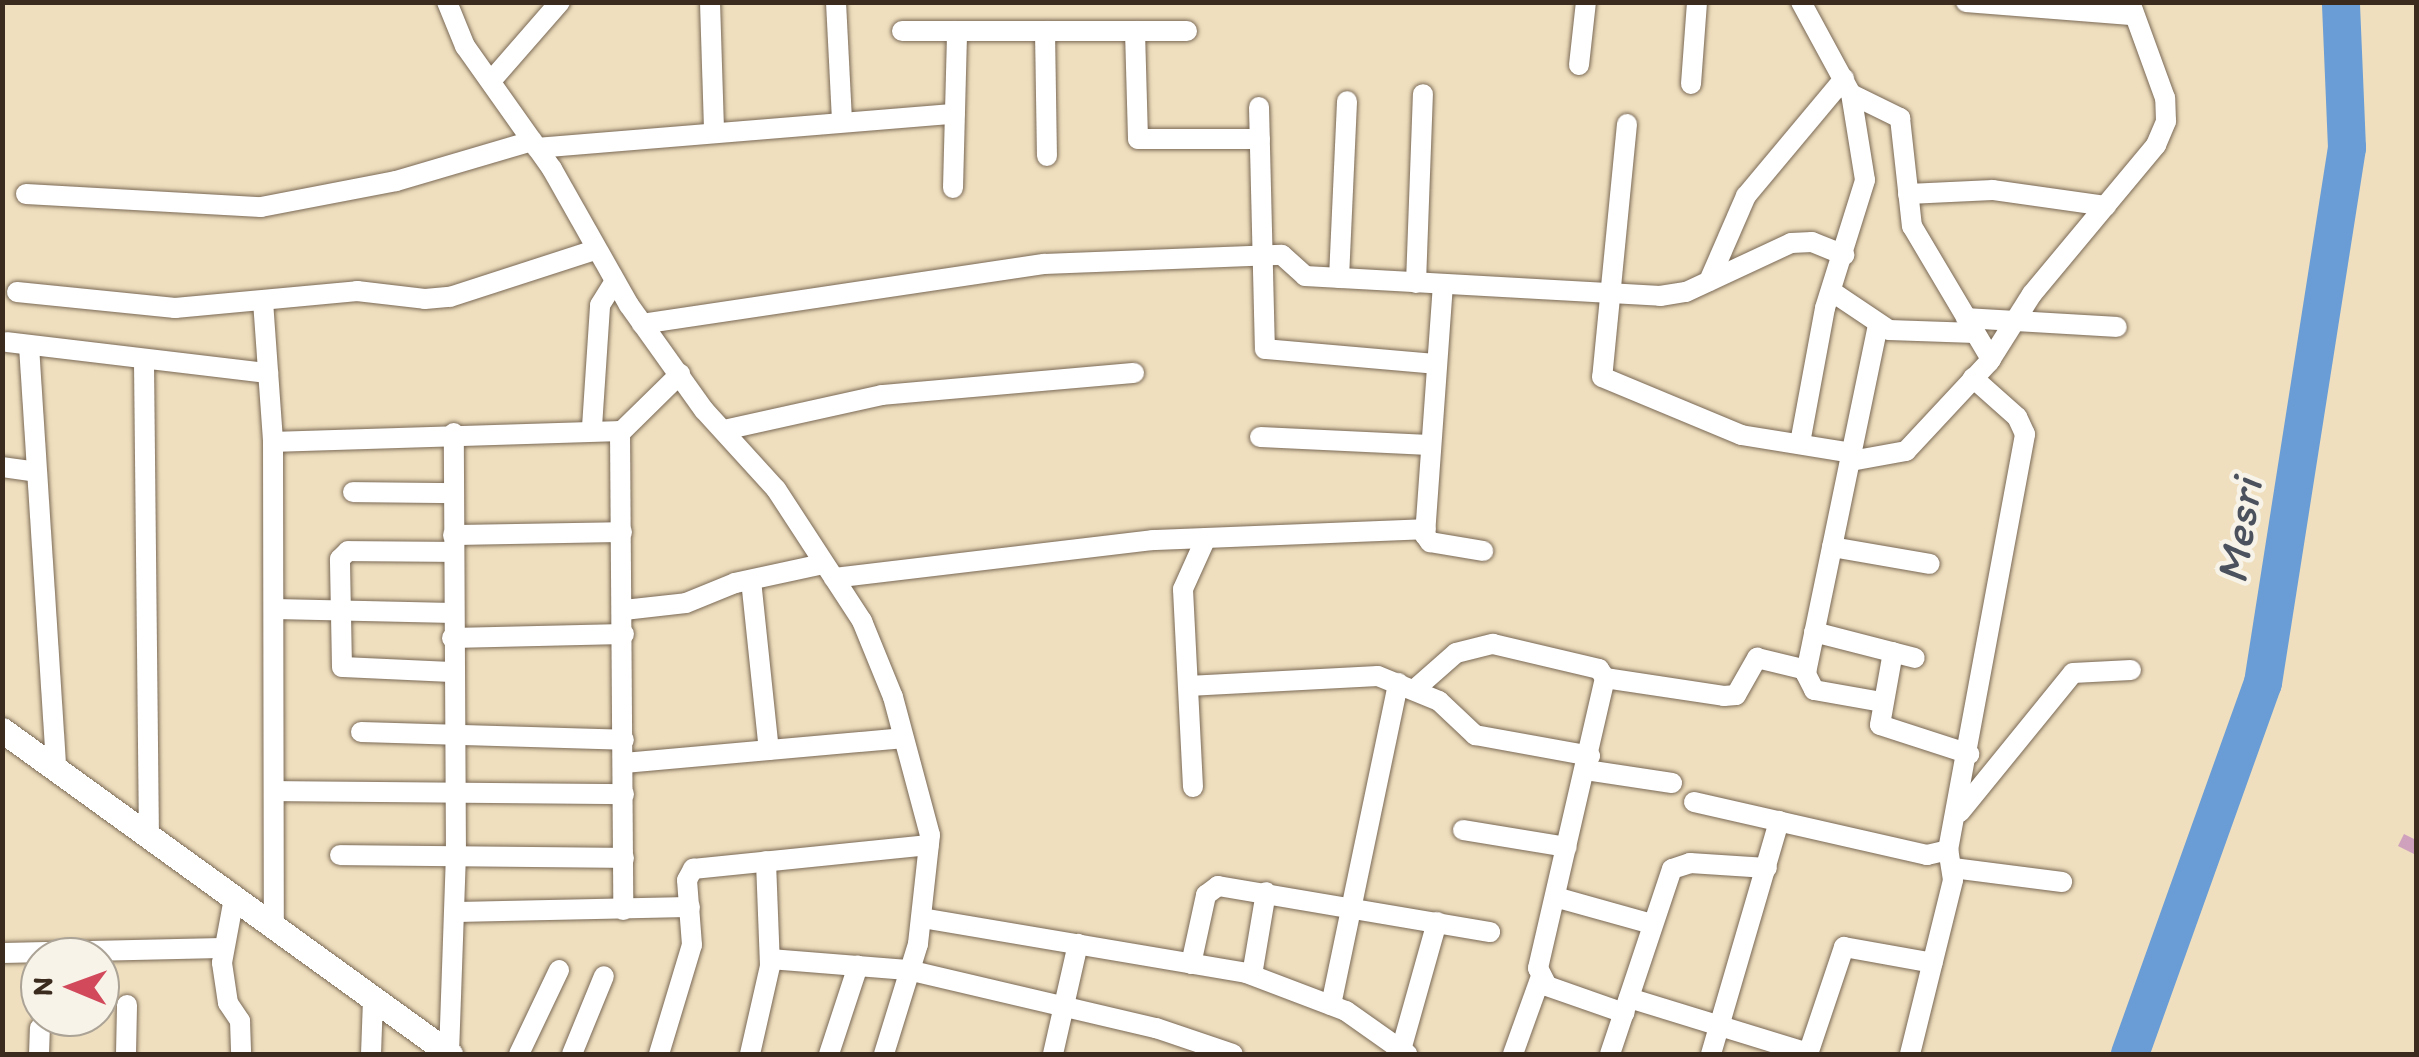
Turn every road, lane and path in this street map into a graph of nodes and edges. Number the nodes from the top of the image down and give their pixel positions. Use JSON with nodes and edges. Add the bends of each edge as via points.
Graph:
{"nodes":[{"id":1,"x":448,"y":2,"type":"edge"},
{"id":2,"x":560,"y":2,"type":"edge"},
{"id":3,"x":710,"y":2,"type":"edge"},
{"id":4,"x":836,"y":2,"type":"edge"},
{"id":5,"x":1586,"y":2,"type":"edge"},
{"id":6,"x":1697,"y":2,"type":"edge"},
{"id":7,"x":1801,"y":2,"type":"edge"},
{"id":8,"x":1966,"y":2,"type":"edge"},
{"id":9,"x":2132,"y":9,"type":"edge"},
{"id":10,"x":902,"y":31,"type":"dead end"},
{"id":11,"x":956,"y":31,"type":"junction"},
{"id":12,"x":1045,"y":31,"type":"junction"},
{"id":13,"x":1134,"y":31,"type":"junction"},
{"id":14,"x":1187,"y":31,"type":"dead end"},
{"id":15,"x":1579,"y":65,"type":"dead end"},
{"id":16,"x":491,"y":81,"type":"junction"},
{"id":17,"x":1691,"y":84,"type":"dead end"},
{"id":18,"x":1848,"y":87,"type":"junction"},
{"id":19,"x":1423,"y":94,"type":"dead end"},
{"id":20,"x":1347,"y":101,"type":"dead end"},
{"id":21,"x":1260,"y":107,"type":"dead end"},
{"id":22,"x":955,"y":114,"type":"junction"},
{"id":23,"x":842,"y":119,"type":"junction"},
{"id":24,"x":1627,"y":124,"type":"dead end"},
{"id":25,"x":714,"y":130,"type":"junction"},
{"id":26,"x":1260,"y":139,"type":"junction"},
{"id":27,"x":535,"y":144,"type":"junction"},
{"id":28,"x":1046,"y":156,"type":"dead end"},
{"id":29,"x":954,"y":188,"type":"dead end"},
{"id":30,"x":26,"y":194,"type":"dead end"},
{"id":31,"x":1908,"y":194,"type":"junction"},
{"id":32,"x":2106,"y":206,"type":"junction"},
{"id":33,"x":595,"y":250,"type":"junction"},
{"id":34,"x":1844,"y":255,"type":"junction"},
{"id":35,"x":1261,"y":256,"type":"junction"},
{"id":36,"x":1339,"y":278,"type":"junction"},
{"id":37,"x":615,"y":281,"type":"junction"},
{"id":38,"x":1416,"y":282,"type":"junction"},
{"id":39,"x":1708,"y":282,"type":"junction"},
{"id":40,"x":1443,"y":284,"type":"junction"},
{"id":41,"x":16,"y":292,"type":"dead end"},
{"id":42,"x":1831,"y":292,"type":"junction"},
{"id":43,"x":1606,"y":293,"type":"junction"},
{"id":44,"x":262,"y":302,"type":"junction"},
{"id":45,"x":2016,"y":318,"type":"junction"},
{"id":46,"x":642,"y":324,"type":"junction"},
{"id":47,"x":1878,"y":325,"type":"junction"},
{"id":48,"x":1971,"y":325,"type":"junction"},
{"id":49,"x":2117,"y":326,"type":"dead end"},
{"id":50,"x":7,"y":342,"type":"dead end"},
{"id":51,"x":30,"y":346,"type":"junction"},
{"id":52,"x":1991,"y":359,"type":"junction"},
{"id":53,"x":144,"y":362,"type":"junction"},
{"id":54,"x":1436,"y":364,"type":"junction"},
{"id":55,"x":268,"y":373,"type":"junction"},
{"id":56,"x":1134,"y":373,"type":"dead end"},
{"id":57,"x":680,"y":374,"type":"junction"},
{"id":58,"x":1974,"y":378,"type":"junction"},
{"id":59,"x":592,"y":427,"type":"junction"},
{"id":60,"x":724,"y":430,"type":"junction"},
{"id":61,"x":620,"y":432,"type":"junction"},
{"id":62,"x":454,"y":433,"type":"junction"},
{"id":63,"x":1260,"y":438,"type":"dead end"},
{"id":64,"x":273,"y":442,"type":"junction"},
{"id":65,"x":1800,"y":443,"type":"junction"},
{"id":66,"x":1430,"y":446,"type":"junction"},
{"id":67,"x":1852,"y":457,"type":"junction"},
{"id":68,"x":2,"y":467,"type":"edge"},
{"id":69,"x":38,"y":472,"type":"junction"},
{"id":70,"x":353,"y":492,"type":"dead end"},
{"id":71,"x":453,"y":492,"type":"junction"},
{"id":72,"x":1426,"y":529,"type":"junction"},
{"id":73,"x":622,"y":532,"type":"junction"},
{"id":74,"x":1206,"y":538,"type":"junction"},
{"id":75,"x":453,"y":544,"type":"junction"},
{"id":76,"x":1832,"y":547,"type":"junction"},
{"id":77,"x":1483,"y":551,"type":"dead end"},
{"id":78,"x":1930,"y":564,"type":"dead end"},
{"id":79,"x":829,"y":571,"type":"junction"},
{"id":80,"x":751,"y":580,"type":"junction"},
{"id":81,"x":274,"y":609,"type":"junction"},
{"id":82,"x":340,"y":610,"type":"junction"},
{"id":83,"x":624,"y":610,"type":"junction"},
{"id":84,"x":452,"y":613,"type":"junction"},
{"id":85,"x":1814,"y":632,"type":"junction"},
{"id":86,"x":624,"y":634,"type":"junction"},
{"id":87,"x":452,"y":638,"type":"junction"},
{"id":88,"x":1893,"y":652,"type":"junction"},
{"id":89,"x":1915,"y":658,"type":"dead end"},
{"id":90,"x":1807,"y":670,"type":"junction"},
{"id":91,"x":2132,"y":670,"type":"dead end"},
{"id":92,"x":452,"y":672,"type":"junction"},
{"id":93,"x":1604,"y":678,"type":"junction"},
{"id":94,"x":1188,"y":686,"type":"junction"},
{"id":95,"x":1406,"y":686,"type":"junction"},
{"id":96,"x":1882,"y":702,"type":"junction"},
{"id":97,"x":2,"y":730,"type":"edge"},
{"id":98,"x":360,"y":732,"type":"dead end"},
{"id":99,"x":452,"y":736,"type":"junction"},
{"id":100,"x":902,"y":738,"type":"junction"},
{"id":101,"x":624,"y":740,"type":"junction"},
{"id":102,"x":769,"y":750,"type":"junction"},
{"id":103,"x":1968,"y":754,"type":"junction"},
{"id":104,"x":624,"y":763,"type":"junction"},
{"id":105,"x":1588,"y":763,"type":"junction"},
{"id":106,"x":56,"y":769,"type":"junction"},
{"id":107,"x":1672,"y":783,"type":"dead end"},
{"id":108,"x":1192,"y":787,"type":"dead end"},
{"id":109,"x":451,"y":791,"type":"junction"},
{"id":110,"x":275,"y":792,"type":"junction"},
{"id":111,"x":624,"y":794,"type":"junction"},
{"id":112,"x":1694,"y":802,"type":"dead end"},
{"id":113,"x":1957,"y":816,"type":"junction"},
{"id":114,"x":1780,"y":822,"type":"junction"},
{"id":115,"x":1463,"y":830,"type":"dead end"},
{"id":116,"x":150,"y":837,"type":"junction"},
{"id":117,"x":930,"y":845,"type":"junction"},
{"id":118,"x":1568,"y":847,"type":"junction"},
{"id":119,"x":340,"y":856,"type":"dead end"},
{"id":120,"x":456,"y":856,"type":"junction"},
{"id":121,"x":624,"y":858,"type":"junction"},
{"id":122,"x":1951,"y":859,"type":"junction"},
{"id":123,"x":766,"y":861,"type":"junction"},
{"id":124,"x":1767,"y":868,"type":"junction"},
{"id":125,"x":2062,"y":882,"type":"dead end"},
{"id":126,"x":1266,"y":892,"type":"junction"},
{"id":127,"x":1555,"y":897,"type":"junction"},
{"id":128,"x":234,"y":898,"type":"junction"},
{"id":129,"x":690,"y":906,"type":"junction"},
{"id":130,"x":1352,"y":906,"type":"junction"},
{"id":131,"x":623,"y":910,"type":"junction"},
{"id":132,"x":455,"y":912,"type":"junction"},
{"id":133,"x":922,"y":918,"type":"junction"},
{"id":134,"x":1436,"y":922,"type":"junction"},
{"id":135,"x":1652,"y":924,"type":"junction"},
{"id":136,"x":274,"y":928,"type":"junction"},
{"id":137,"x":1490,"y":932,"type":"dead end"},
{"id":138,"x":1078,"y":944,"type":"junction"},
{"id":139,"x":222,"y":948,"type":"junction"},
{"id":140,"x":2,"y":953,"type":"edge"},
{"id":141,"x":770,"y":959,"type":"junction"},
{"id":142,"x":1933,"y":963,"type":"junction"},
{"id":143,"x":1191,"y":964,"type":"junction"},
{"id":144,"x":858,"y":966,"type":"junction"},
{"id":145,"x":558,"y":970,"type":"dead end"},
{"id":146,"x":908,"y":970,"type":"junction"},
{"id":147,"x":1252,"y":975,"type":"junction"},
{"id":148,"x":604,"y":976,"type":"dead end"},
{"id":149,"x":1540,"y":979,"type":"junction"},
{"id":150,"x":373,"y":999,"type":"junction"},
{"id":151,"x":126,"y":1004,"type":"dead end"},
{"id":152,"x":1330,"y":1004,"type":"junction"},
{"id":153,"x":1064,"y":1006,"type":"junction"},
{"id":154,"x":1626,"y":1006,"type":"junction"},
{"id":155,"x":1720,"y":1026,"type":"junction"},
{"id":156,"x":1404,"y":1052,"type":"edge"},
{"id":157,"x":755,"y":1053,"type":"edge"},
{"id":158,"x":126,"y":1054,"type":"edge"},
{"id":159,"x":242,"y":1054,"type":"edge"},
{"id":160,"x":370,"y":1054,"type":"edge"},
{"id":161,"x":449,"y":1054,"type":"edge"},
{"id":162,"x":520,"y":1054,"type":"edge"},
{"id":163,"x":572,"y":1054,"type":"edge"},
{"id":164,"x":659,"y":1054,"type":"edge"},
{"id":165,"x":829,"y":1054,"type":"edge"},
{"id":166,"x":884,"y":1054,"type":"edge"},
{"id":167,"x":1053,"y":1054,"type":"edge"},
{"id":168,"x":1233,"y":1054,"type":"edge"},
{"id":169,"x":1513,"y":1054,"type":"edge"},
{"id":170,"x":1610,"y":1054,"type":"edge"},
{"id":171,"x":1712,"y":1054,"type":"edge"},
{"id":172,"x":1808,"y":1054,"type":"edge"},
{"id":173,"x":1910,"y":1054,"type":"edge"}],
"edges":[{"from":1,"to":16,"type":"street","via":[[466,46]]},
{"from":2,"to":16,"type":"street"},
{"from":3,"to":25,"type":"street"},
{"from":4,"to":23,"type":"street"},
{"from":5,"to":15,"type":"street"},
{"from":6,"to":17,"type":"street"},
{"from":7,"to":18,"type":"street"},
{"from":8,"to":9,"type":"street"},
{"from":9,"to":32,"type":"street","via":[[2165,98],[2166,121],[2156,146]]},
{"from":10,"to":11,"type":"street"},
{"from":11,"to":12,"type":"street"},
{"from":11,"to":22,"type":"street"},
{"from":12,"to":13,"type":"street"},
{"from":12,"to":28,"type":"street"},
{"from":13,"to":14,"type":"street"},
{"from":13,"to":26,"type":"street","via":[[1138,139]]},
{"from":16,"to":27,"type":"street"},
{"from":18,"to":31,"type":"street","via":[[1900,118]]},
{"from":18,"to":34,"type":"street","via":[[1864,189]]},
{"from":18,"to":39,"type":"street","via":[[1746,196]]},
{"from":19,"to":38,"type":"street"},
{"from":20,"to":36,"type":"street"},
{"from":21,"to":26,"type":"street"},
{"from":22,"to":23,"type":"street"},
{"from":22,"to":29,"type":"street"},
{"from":23,"to":25,"type":"street"},
{"from":24,"to":43,"type":"street"},
{"from":25,"to":27,"type":"street"},
{"from":26,"to":35,"type":"street"},
{"from":27,"to":30,"type":"street","via":[[261,207]]},
{"from":27,"to":33,"type":"street"},
{"from":31,"to":32,"type":"street","via":[[1993,190]]},
{"from":31,"to":48,"type":"street","via":[[1914,231]]},
{"from":32,"to":45,"type":"street"},
{"from":33,"to":37,"type":"street"},
{"from":33,"to":44,"type":"street","via":[[450,297],[357,291]]},
{"from":34,"to":39,"type":"street","via":[[1801,241]]},
{"from":34,"to":42,"type":"street"},
{"from":35,"to":36,"type":"street","via":[[1285,257],[1305,276]]},
{"from":35,"to":46,"type":"street","via":[[1044,264]]},
{"from":35,"to":54,"type":"street","via":[[1263,344],[1270,353]]},
{"from":36,"to":38,"type":"street"},
{"from":37,"to":46,"type":"street"},
{"from":37,"to":59,"type":"street","via":[[600,306]]},
{"from":38,"to":40,"type":"street"},
{"from":39,"to":43,"type":"street","via":[[1674,295]]},
{"from":40,"to":43,"type":"street"},
{"from":40,"to":54,"type":"street"},
{"from":41,"to":44,"type":"street","via":[[175,308]]},
{"from":42,"to":47,"type":"street"},
{"from":42,"to":65,"type":"street"},
{"from":43,"to":65,"type":"street","via":[[1599,370],[1609,382],[1741,435]]},
{"from":44,"to":55,"type":"street"},
{"from":45,"to":48,"type":"street"},
{"from":45,"to":49,"type":"street"},
{"from":45,"to":52,"type":"street"},
{"from":46,"to":57,"type":"street"},
{"from":47,"to":48,"type":"street"},
{"from":47,"to":67,"type":"street"},
{"from":48,"to":52,"type":"street"},
{"from":50,"to":51,"type":"street"},
{"from":51,"to":53,"type":"street"},
{"from":51,"to":69,"type":"street"},
{"from":52,"to":58,"type":"street"},
{"from":53,"to":55,"type":"street"},
{"from":53,"to":116,"type":"street"},
{"from":54,"to":66,"type":"street"},
{"from":55,"to":64,"type":"street"},
{"from":56,"to":60,"type":"street","via":[[882,395]]},
{"from":57,"to":60,"type":"street"},
{"from":57,"to":61,"type":"street"},
{"from":58,"to":67,"type":"street","via":[[1900,456]]},
{"from":58,"to":103,"type":"street","via":[[2025,434]]},
{"from":59,"to":61,"type":"street"},
{"from":59,"to":62,"type":"street"},
{"from":60,"to":79,"type":"street","via":[[776,490]]},
{"from":61,"to":73,"type":"street"},
{"from":62,"to":64,"type":"street"},
{"from":62,"to":71,"type":"street"},
{"from":63,"to":66,"type":"street"},
{"from":64,"to":81,"type":"street"},
{"from":65,"to":67,"type":"street"},
{"from":66,"to":72,"type":"street"},
{"from":67,"to":76,"type":"street"},
{"from":68,"to":69,"type":"street"},
{"from":69,"to":106,"type":"street"},
{"from":70,"to":71,"type":"street"},
{"from":71,"to":75,"type":"street"},
{"from":72,"to":74,"type":"street"},
{"from":72,"to":77,"type":"street","via":[[1430,542]]},
{"from":73,"to":75,"type":"street"},
{"from":73,"to":83,"type":"street"},
{"from":74,"to":79,"type":"street"},
{"from":74,"to":94,"type":"street","via":[[1183,589]]},
{"from":75,"to":82,"type":"street","via":[[344,552]]},
{"from":75,"to":84,"type":"street"},
{"from":76,"to":78,"type":"street"},
{"from":76,"to":85,"type":"street"},
{"from":79,"to":80,"type":"street"},
{"from":79,"to":100,"type":"street","via":[[862,621]]},
{"from":80,"to":83,"type":"street","via":[[686,603]]},
{"from":80,"to":102,"type":"street"},
{"from":81,"to":82,"type":"street"},
{"from":81,"to":110,"type":"street"},
{"from":82,"to":84,"type":"street"},
{"from":82,"to":92,"type":"street","via":[[345,670]]},
{"from":83,"to":86,"type":"street"},
{"from":84,"to":87,"type":"street"},
{"from":85,"to":88,"type":"street"},
{"from":85,"to":90,"type":"street"},
{"from":86,"to":87,"type":"street"},
{"from":86,"to":101,"type":"street"},
{"from":87,"to":92,"type":"street"},
{"from":88,"to":89,"type":"street"},
{"from":88,"to":96,"type":"street"},
{"from":90,"to":93,"type":"street","via":[[1757,658],[1732,696]]},
{"from":90,"to":96,"type":"street","via":[[1814,690]]},
{"from":91,"to":113,"type":"street","via":[[2074,673]]},
{"from":92,"to":99,"type":"street"},
{"from":93,"to":95,"type":"street","via":[[1599,668],[1492,644],[1456,652]]},
{"from":93,"to":105,"type":"street"},
{"from":94,"to":95,"type":"street","via":[[1360,675]]},
{"from":94,"to":108,"type":"street"},
{"from":95,"to":105,"type":"street","via":[[1446,706],[1476,735]]},
{"from":95,"to":130,"type":"street"},
{"from":96,"to":103,"type":"street","via":[[1884,729]]},
{"from":97,"to":106,"type":"main road"},
{"from":98,"to":99,"type":"street"},
{"from":99,"to":101,"type":"street"},
{"from":99,"to":109,"type":"street"},
{"from":100,"to":102,"type":"street"},
{"from":100,"to":117,"type":"street"},
{"from":101,"to":104,"type":"street"},
{"from":102,"to":104,"type":"street"},
{"from":103,"to":113,"type":"street"},
{"from":104,"to":111,"type":"street"},
{"from":105,"to":107,"type":"street"},
{"from":105,"to":118,"type":"street"},
{"from":106,"to":116,"type":"main road"},
{"from":109,"to":110,"type":"street"},
{"from":109,"to":111,"type":"street"},
{"from":109,"to":120,"type":"street"},
{"from":110,"to":136,"type":"street"},
{"from":111,"to":121,"type":"street"},
{"from":112,"to":114,"type":"street"},
{"from":113,"to":122,"type":"street"},
{"from":114,"to":122,"type":"street"},
{"from":114,"to":124,"type":"street"},
{"from":115,"to":118,"type":"street"},
{"from":116,"to":128,"type":"main road"},
{"from":117,"to":123,"type":"street"},
{"from":117,"to":133,"type":"street"},
{"from":118,"to":127,"type":"street"},
{"from":119,"to":120,"type":"street"},
{"from":120,"to":121,"type":"street"},
{"from":120,"to":132,"type":"street"},
{"from":121,"to":131,"type":"street"},
{"from":122,"to":125,"type":"street"},
{"from":122,"to":142,"type":"street"},
{"from":123,"to":129,"type":"street","via":[[693,868],[687,880]]},
{"from":123,"to":141,"type":"street"},
{"from":124,"to":135,"type":"street","via":[[1681,865],[1665,878]]},
{"from":124,"to":155,"type":"street"},
{"from":126,"to":130,"type":"street"},
{"from":126,"to":143,"type":"street","via":[[1210,889]]},
{"from":126,"to":147,"type":"street"},
{"from":127,"to":135,"type":"street"},
{"from":127,"to":149,"type":"street"},
{"from":128,"to":136,"type":"main road"},
{"from":128,"to":139,"type":"street"},
{"from":129,"to":131,"type":"street"},
{"from":129,"to":164,"type":"street","via":[[690,958]]},
{"from":130,"to":134,"type":"street"},
{"from":130,"to":152,"type":"street"},
{"from":131,"to":132,"type":"street"},
{"from":132,"to":161,"type":"street"},
{"from":133,"to":138,"type":"street"},
{"from":133,"to":146,"type":"street"},
{"from":134,"to":137,"type":"street"},
{"from":134,"to":156,"type":"street"},
{"from":135,"to":154,"type":"street"},
{"from":136,"to":150,"type":"main road"},
{"from":138,"to":143,"type":"street"},
{"from":138,"to":153,"type":"street"},
{"from":139,"to":140,"type":"street"},
{"from":139,"to":159,"type":"street","via":[[225,992],[240,1021]]},
{"from":141,"to":144,"type":"street"},
{"from":141,"to":157,"type":"street"},
{"from":142,"to":172,"type":"street","via":[[1844,946]]},
{"from":142,"to":173,"type":"street"},
{"from":143,"to":147,"type":"street"},
{"from":144,"to":146,"type":"street"},
{"from":144,"to":165,"type":"street"},
{"from":145,"to":162,"type":"street"},
{"from":146,"to":153,"type":"street"},
{"from":146,"to":166,"type":"street"},
{"from":147,"to":152,"type":"street"},
{"from":148,"to":163,"type":"street"},
{"from":149,"to":154,"type":"street"},
{"from":149,"to":169,"type":"street"},
{"from":150,"to":160,"type":"street"},
{"from":150,"to":161,"type":"main road"},
{"from":151,"to":158,"type":"street"},
{"from":152,"to":156,"type":"street"},
{"from":153,"to":167,"type":"street"},
{"from":153,"to":168,"type":"street"},
{"from":154,"to":155,"type":"street"},
{"from":154,"to":170,"type":"street"},
{"from":155,"to":171,"type":"street"},
{"from":155,"to":172,"type":"street"}]}
